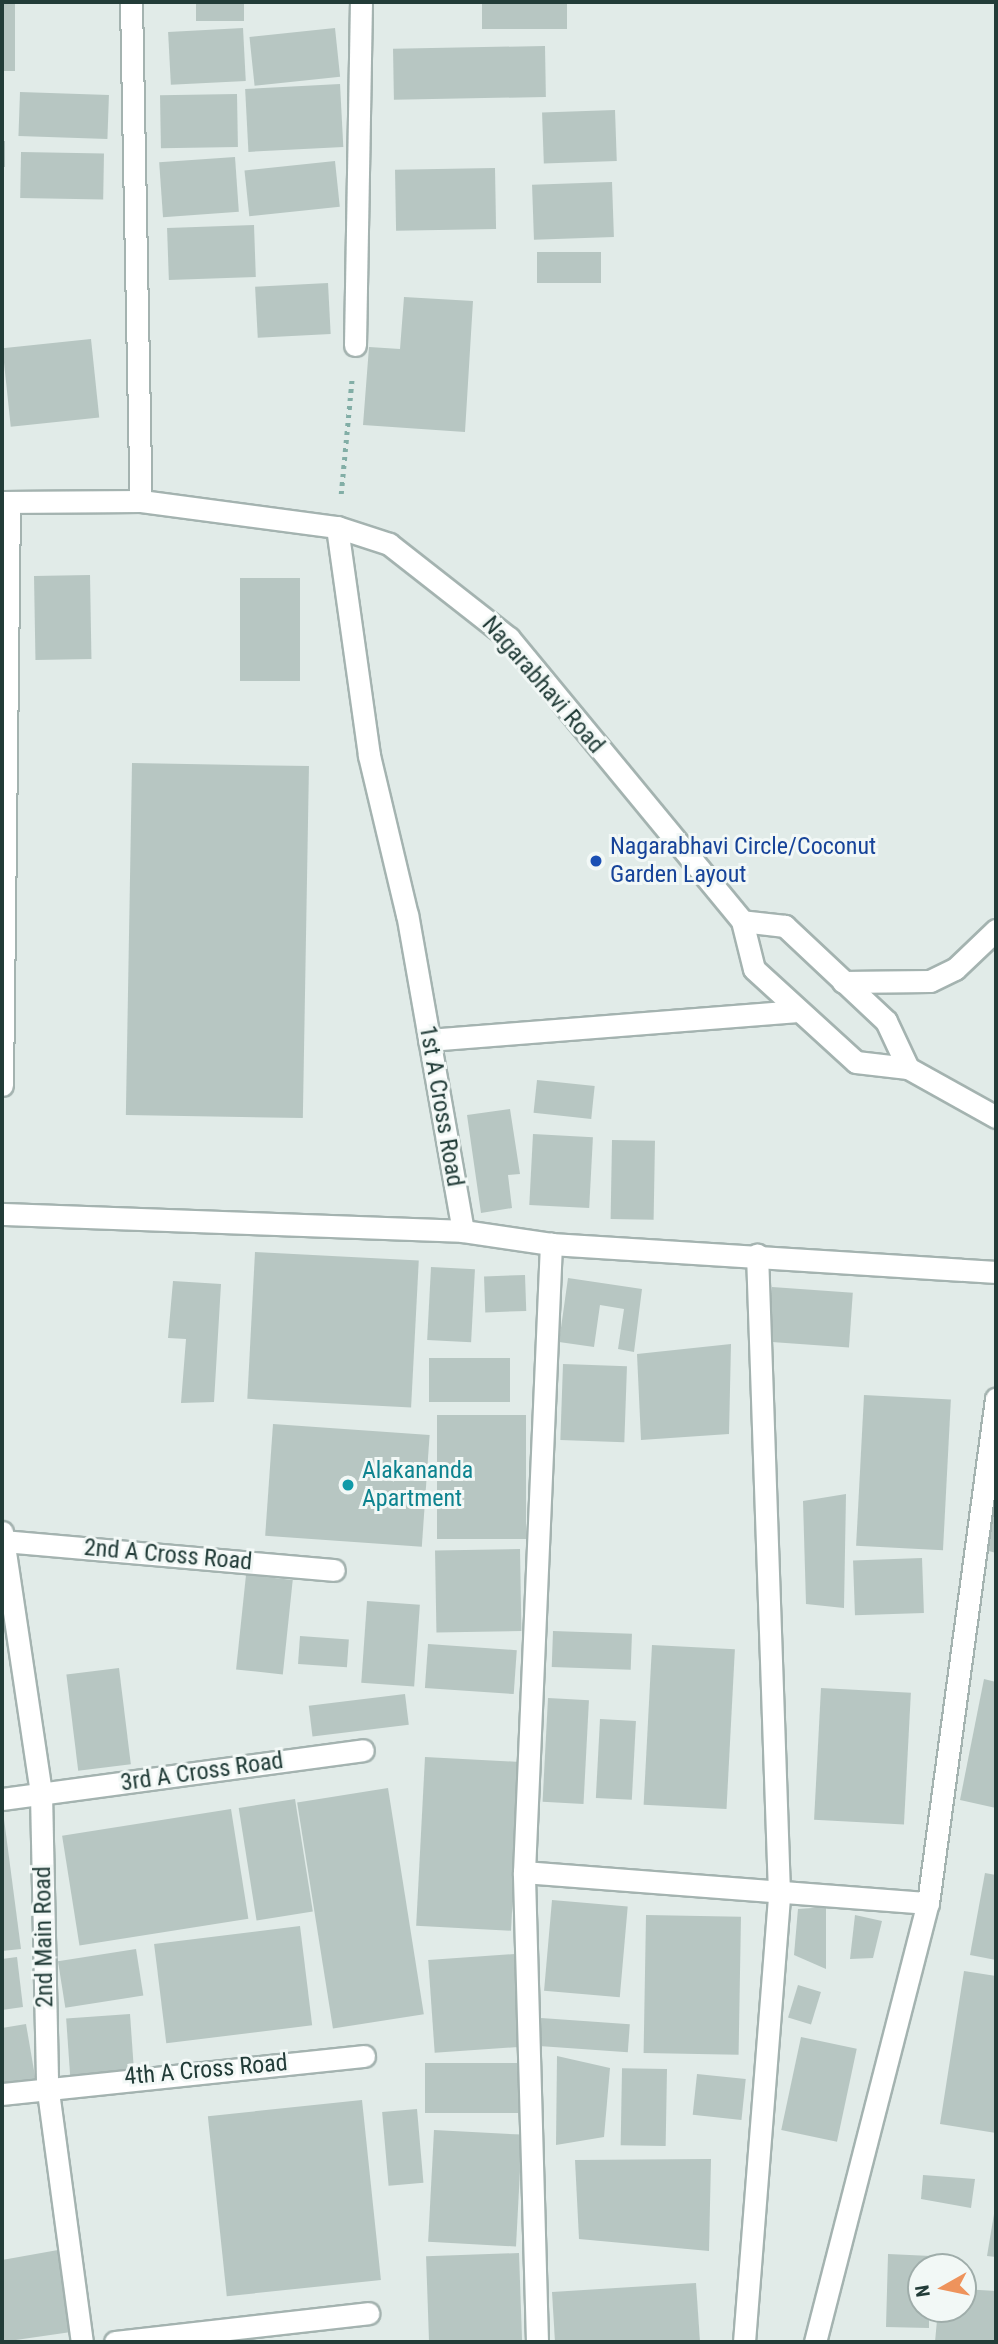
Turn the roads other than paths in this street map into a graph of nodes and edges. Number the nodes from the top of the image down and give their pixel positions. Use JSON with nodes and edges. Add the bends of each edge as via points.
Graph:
{"nodes":[{"id":1,"x":131,"y":2,"type":"edge"},
{"id":2,"x":361,"y":2,"type":"edge"},
{"id":3,"x":355,"y":345,"type":"road end"},
{"id":4,"x":141,"y":501,"type":"junction"},
{"id":5,"x":6,"y":502,"type":"edge"},
{"id":6,"x":337,"y":527,"type":"junction"},
{"id":7,"x":3,"y":900,"type":"edge"},
{"id":8,"x":742,"y":921,"type":"junction"},
{"id":9,"x":996,"y":930,"type":"edge"},
{"id":10,"x":843,"y":982,"type":"junction"},
{"id":11,"x":793,"y":1012,"type":"junction"},
{"id":12,"x":429,"y":1040,"type":"junction"},
{"id":13,"x":908,"y":1068,"type":"junction"},
{"id":14,"x":2,"y":1086,"type":"edge"},
{"id":15,"x":996,"y":1117,"type":"edge"},
{"id":16,"x":2,"y":1214,"type":"edge"},
{"id":17,"x":463,"y":1231,"type":"junction"},
{"id":18,"x":551,"y":1244,"type":"junction"},
{"id":19,"x":757,"y":1254,"type":"junction"},
{"id":20,"x":996,"y":1272,"type":"edge"},
{"id":21,"x":996,"y":1399,"type":"edge"},
{"id":22,"x":2,"y":1536,"type":"edge"},
{"id":23,"x":334,"y":1570,"type":"dead end"},
{"id":24,"x":363,"y":1750,"type":"dead end"},
{"id":25,"x":41,"y":1793,"type":"junction"},
{"id":26,"x":2,"y":1799,"type":"edge"},
{"id":27,"x":524,"y":1872,"type":"junction"},
{"id":28,"x":779,"y":1893,"type":"junction"},
{"id":29,"x":928,"y":1903,"type":"junction"},
{"id":30,"x":364,"y":2056,"type":"dead end"},
{"id":31,"x":47,"y":2084,"type":"junction"},
{"id":32,"x":2,"y":2094,"type":"edge"},
{"id":33,"x":368,"y":2313,"type":"dead end"},
{"id":34,"x":82,"y":2342,"type":"edge"},
{"id":35,"x":115,"y":2342,"type":"edge"},
{"id":36,"x":537,"y":2342,"type":"edge"},
{"id":37,"x":744,"y":2342,"type":"edge"},
{"id":38,"x":815,"y":2342,"type":"edge"}],
"edges":[{"from":1,"to":4,"type":"street"},
{"from":2,"to":3,"type":"street"},
{"from":4,"to":5,"type":"street","name":"Nagarabhavi Road"},
{"from":4,"to":6,"type":"street","name":"Nagarabhavi Road"},
{"from":5,"to":7,"type":"street"},
{"from":6,"to":8,"type":"street","name":"Nagarabhavi Road","via":[[389,544],[423,564],[509,638]]},
{"from":6,"to":12,"type":"street","name":"1st A Cross Road","via":[[369,755]]},
{"from":7,"to":14,"type":"street"},
{"from":8,"to":10,"type":"street","via":[[785,926]]},
{"from":8,"to":11,"type":"street","name":"Nagarabhavi Road","via":[[754,969]]},
{"from":9,"to":10,"type":"street","via":[[955,969],[930,981]]},
{"from":10,"to":13,"type":"street","via":[[886,1021]]},
{"from":11,"to":12,"type":"street"},
{"from":11,"to":13,"type":"street","name":"Nagarabhavi Road","via":[[856,1062]]},
{"from":12,"to":17,"type":"street","name":"1st A Cross Road"},
{"from":13,"to":15,"type":"street","name":"Nagarabhavi Road"},
{"from":16,"to":17,"type":"street"},
{"from":17,"to":18,"type":"street"},
{"from":18,"to":19,"type":"street"},
{"from":18,"to":27,"type":"street"},
{"from":19,"to":20,"type":"street"},
{"from":19,"to":28,"type":"street"},
{"from":21,"to":29,"type":"street"},
{"from":22,"to":23,"type":"street","name":"2nd A Cross Road"},
{"from":22,"to":25,"type":"street","name":"2nd Main Road"},
{"from":24,"to":25,"type":"street","name":"3rd A Cross Road"},
{"from":25,"to":26,"type":"street","name":"3rd A Cross Road"},
{"from":25,"to":31,"type":"street","name":"2nd Main Road"},
{"from":27,"to":28,"type":"street"},
{"from":27,"to":36,"type":"street"},
{"from":28,"to":29,"type":"street"},
{"from":28,"to":37,"type":"street"},
{"from":29,"to":38,"type":"street"},
{"from":30,"to":31,"type":"street","name":"4th A Cross Road"},
{"from":31,"to":32,"type":"street","name":"4th A Cross Road"},
{"from":31,"to":34,"type":"street","name":"2nd Main Road"},
{"from":33,"to":35,"type":"street"}]}
